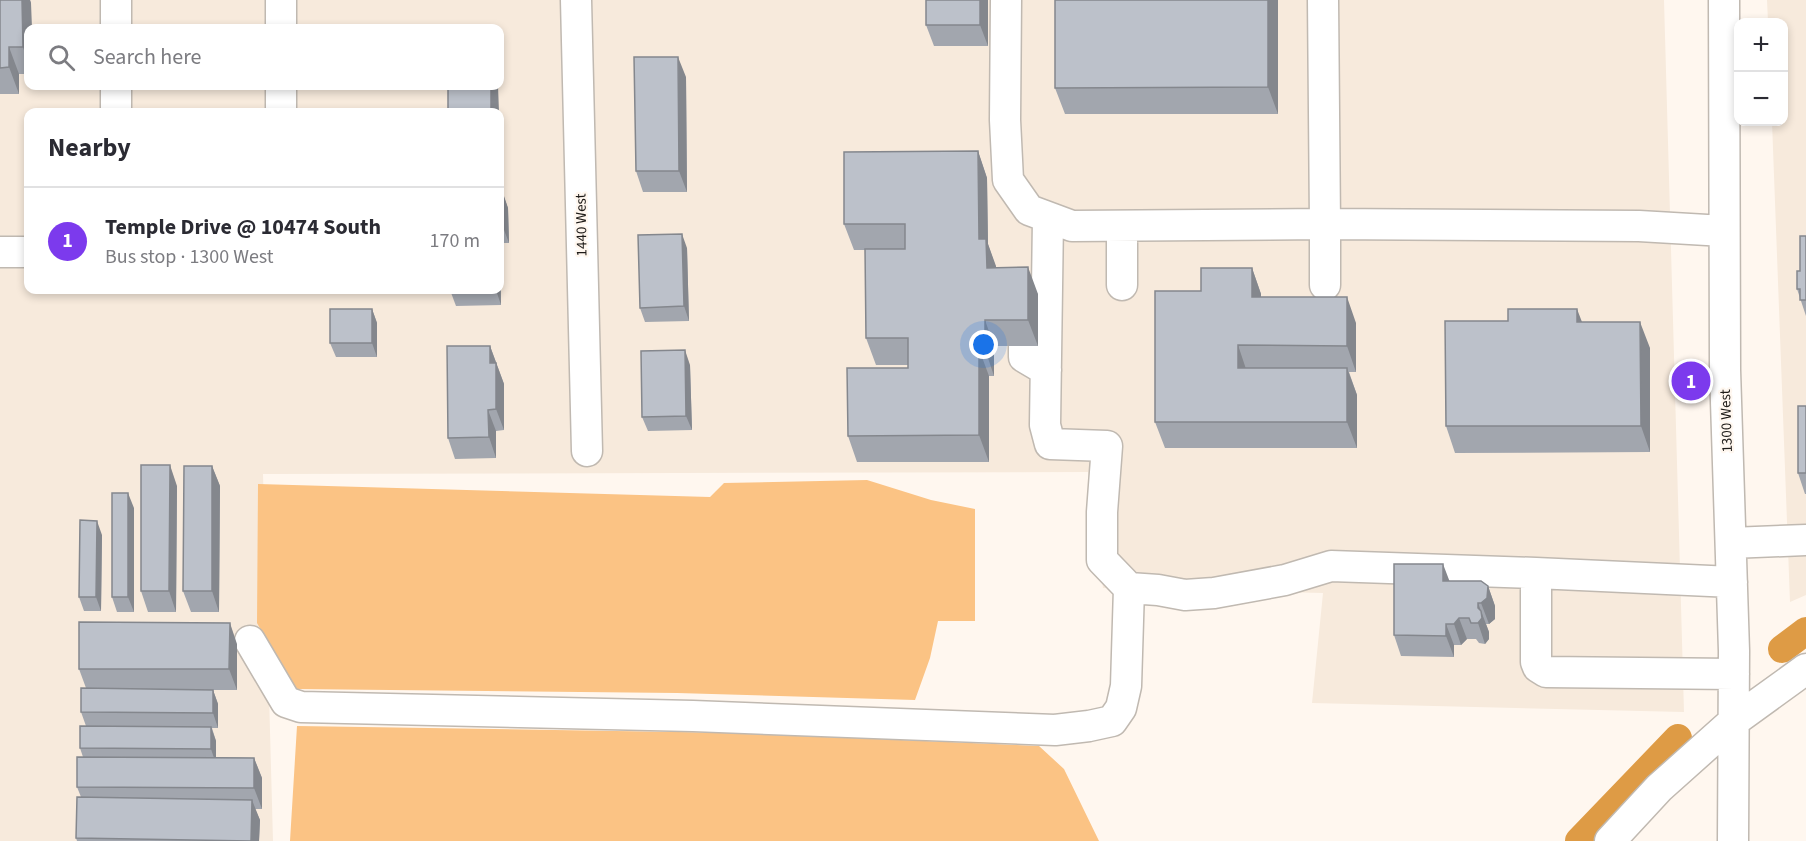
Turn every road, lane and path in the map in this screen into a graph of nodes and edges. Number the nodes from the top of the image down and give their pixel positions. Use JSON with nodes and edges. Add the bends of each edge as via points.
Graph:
{"nodes":[{"id":1,"x":116,"y":0,"type":"edge"},
{"id":2,"x":281,"y":0,"type":"edge"},
{"id":3,"x":576,"y":0,"type":"edge"},
{"id":4,"x":1006,"y":0,"type":"edge"},
{"id":5,"x":1323,"y":0,"type":"edge"},
{"id":6,"x":1724,"y":0,"type":"edge"},
{"id":7,"x":116,"y":24,"type":"edge"},
{"id":8,"x":281,"y":24,"type":"edge"},
{"id":9,"x":116,"y":90,"type":"edge"},
{"id":10,"x":281,"y":90,"type":"edge"},
{"id":11,"x":116,"y":108,"type":"edge"},
{"id":12,"x":281,"y":108,"type":"edge"},
{"id":13,"x":1048,"y":219,"type":"junction"},
{"id":14,"x":1325,"y":224,"type":"junction"},
{"id":15,"x":1122,"y":226,"type":"junction"},
{"id":16,"x":1724,"y":231,"type":"junction"},
{"id":17,"x":0,"y":252,"type":"edge"},
{"id":18,"x":24,"y":252,"type":"edge"},
{"id":19,"x":1122,"y":285,"type":"dead end"},
{"id":20,"x":1325,"y":285,"type":"dead end"},
{"id":21,"x":1024,"y":346,"type":"edge"},
{"id":22,"x":1046,"y":370,"type":"junction"},
{"id":23,"x":587,"y":451,"type":"dead end"},
{"id":24,"x":1806,"y":540,"type":"edge"},
{"id":25,"x":1731,"y":543,"type":"junction"},
{"id":26,"x":1536,"y":573,"type":"junction"},
{"id":27,"x":1732,"y":582,"type":"junction"},
{"id":28,"x":1129,"y":588,"type":"junction"},
{"id":29,"x":250,"y":641,"type":"dead end"},
{"id":30,"x":1806,"y":669,"type":"edge"},
{"id":31,"x":1734,"y":674,"type":"junction"},
{"id":32,"x":1734,"y":721,"type":"junction"},
{"id":33,"x":1610,"y":841,"type":"edge"},
{"id":34,"x":1733,"y":841,"type":"edge"}],
"edges":[{"from":1,"to":7,"type":"street"},
{"from":2,"to":8,"type":"street"},
{"from":3,"to":23,"type":"street","name":"1440 West"},
{"from":4,"to":13,"type":"street","via":[[1008,180],[1029,210]]},
{"from":5,"to":14,"type":"street"},
{"from":6,"to":16,"type":"street","name":"1300 West"},
{"from":9,"to":11,"type":"street"},
{"from":10,"to":12,"type":"street"},
{"from":13,"to":15,"type":"street","via":[[1072,226]]},
{"from":13,"to":22,"type":"street","via":[[1036,285]]},
{"from":14,"to":15,"type":"street"},
{"from":14,"to":16,"type":"street","via":[[1639,226]]},
{"from":14,"to":20,"type":"street"},
{"from":15,"to":19,"type":"street"},
{"from":16,"to":25,"type":"street","name":"1300 West"},
{"from":17,"to":18,"type":"street"},
{"from":21,"to":22,"type":"street","via":[[1024,357]]},
{"from":22,"to":28,"type":"street","via":[[1045,425],[1050,444],[1107,446],[1102,560]]},
{"from":24,"to":25,"type":"street"},
{"from":25,"to":27,"type":"street","name":"1300 West"},
{"from":26,"to":27,"type":"street"},
{"from":26,"to":28,"type":"street","via":[[1331,566],[1285,580],[1214,593],[1185,595]]},
{"from":26,"to":31,"type":"street","via":[[1536,662],[1546,672]]},
{"from":27,"to":31,"type":"street","name":"1300 West"},
{"from":28,"to":29,"type":"street","via":[[1122,708],[1112,721],[1055,730],[301,707],[286,702]]},
{"from":30,"to":32,"type":"street"},
{"from":31,"to":32,"type":"street","name":"1300 West"},
{"from":32,"to":33,"type":"street","via":[[1659,788]]},
{"from":32,"to":34,"type":"street","name":"1300 West"}]}
